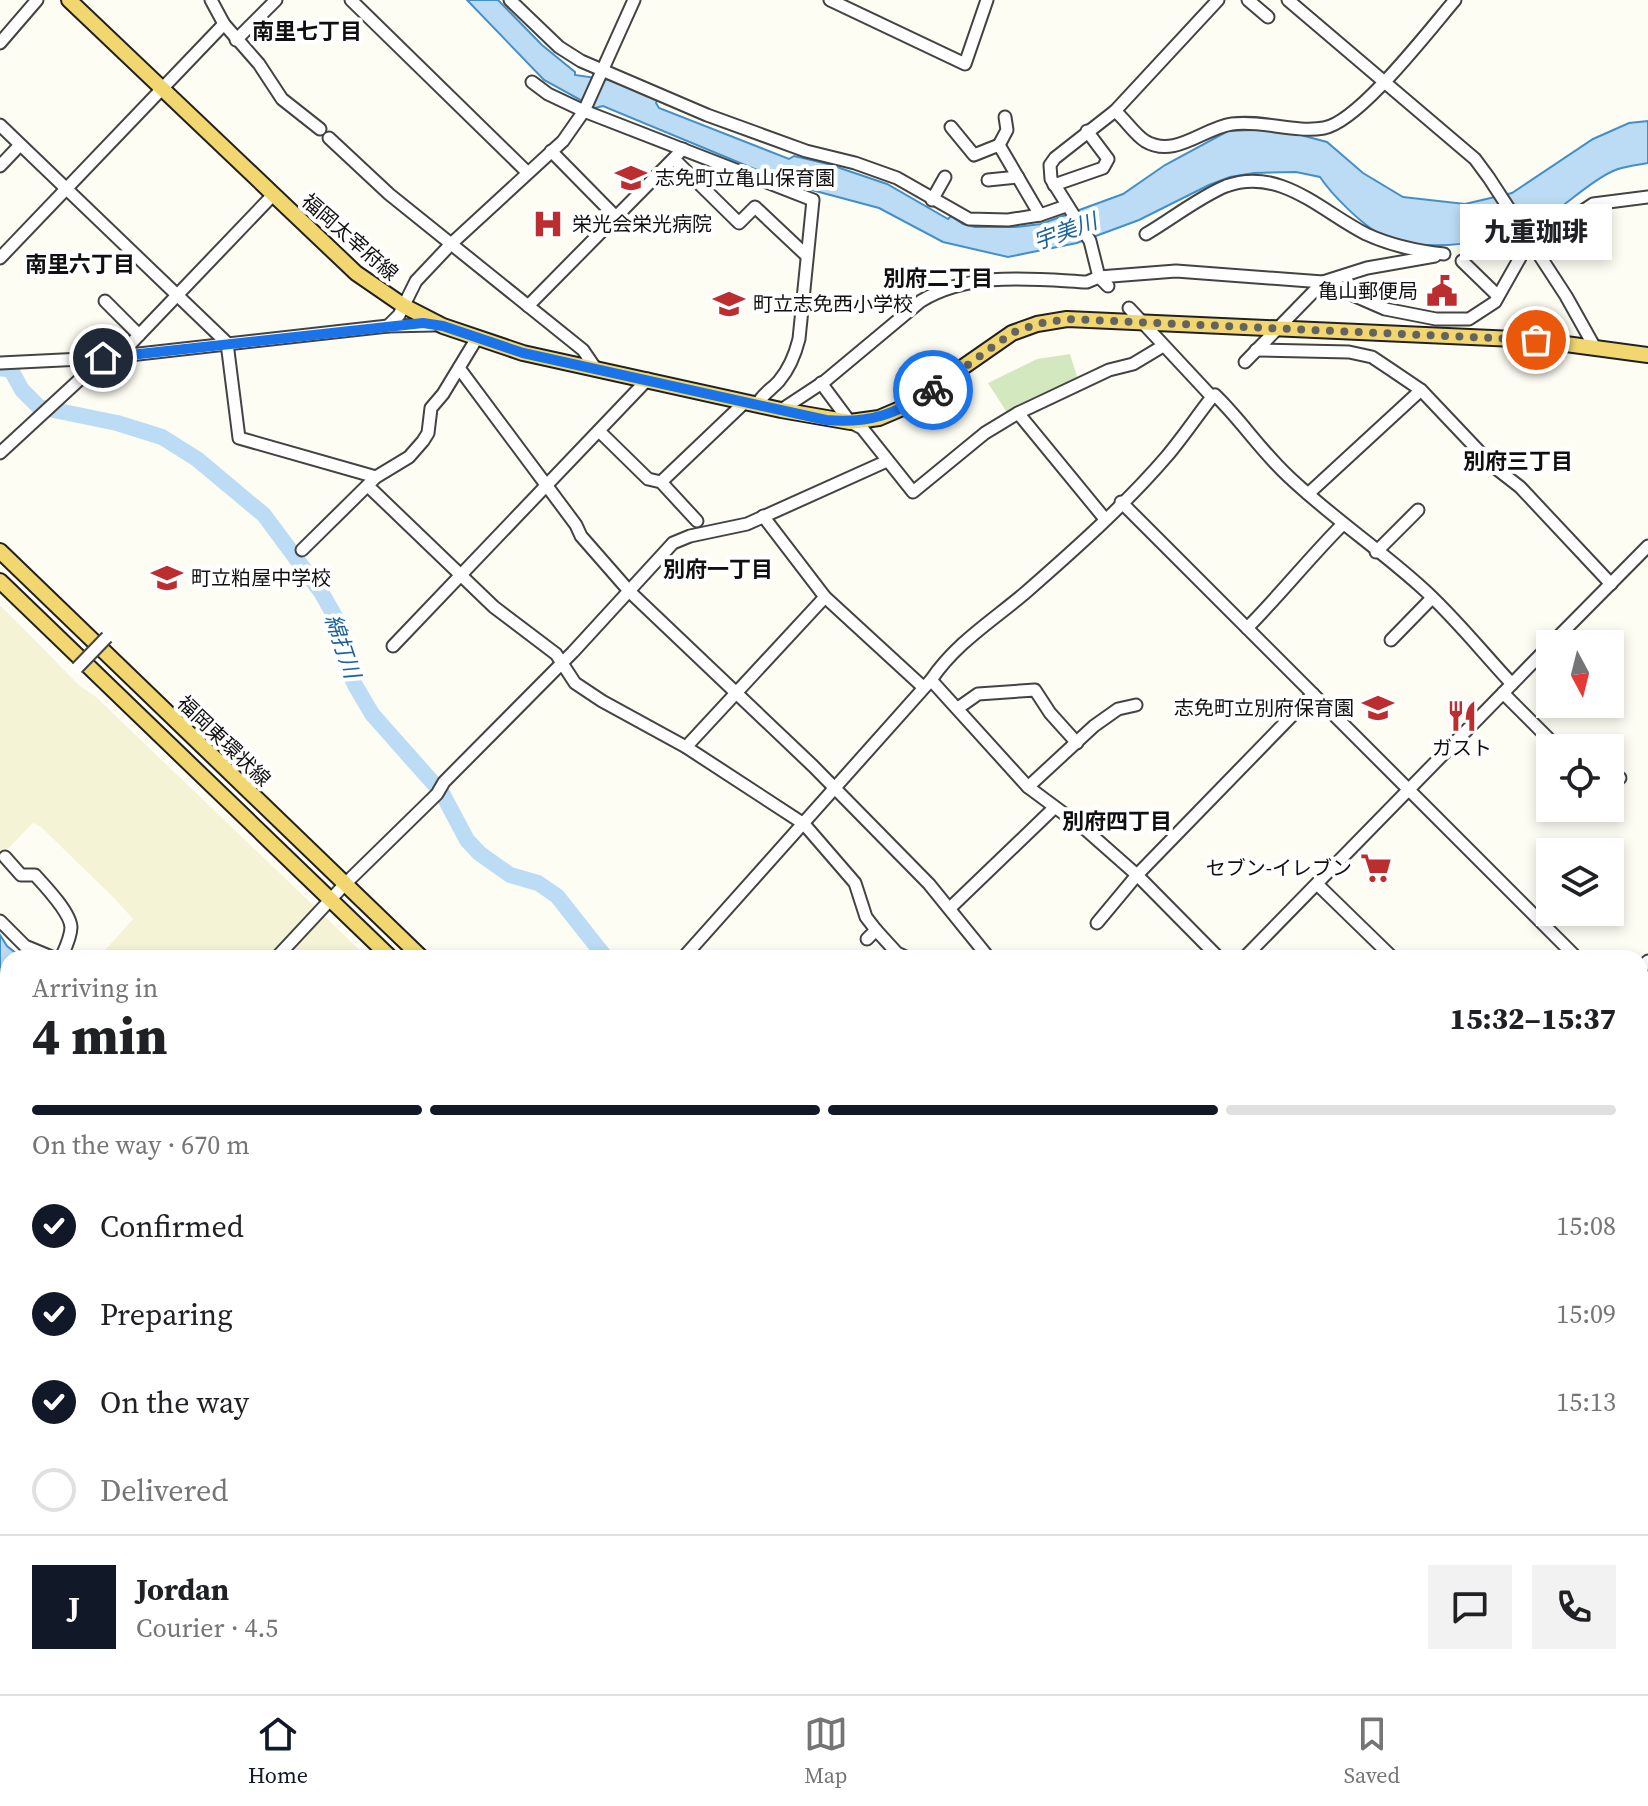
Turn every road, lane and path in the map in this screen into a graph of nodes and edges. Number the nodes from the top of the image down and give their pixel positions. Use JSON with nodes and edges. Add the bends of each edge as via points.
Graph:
{"nodes":[{"id":1,"x":37,"y":0,"type":"edge"},
{"id":2,"x":69,"y":0,"type":"edge"},
{"id":3,"x":211,"y":0,"type":"edge"},
{"id":4,"x":276,"y":0,"type":"edge"},
{"id":5,"x":351,"y":0,"type":"edge"},
{"id":6,"x":510,"y":0,"type":"edge"},
{"id":7,"x":634,"y":0,"type":"edge"},
{"id":8,"x":830,"y":0,"type":"edge"},
{"id":9,"x":987,"y":0,"type":"edge"},
{"id":10,"x":1218,"y":0,"type":"edge"},
{"id":11,"x":1248,"y":0,"type":"edge"},
{"id":12,"x":1288,"y":0,"type":"edge"},
{"id":13,"x":1455,"y":0,"type":"edge"},
{"id":14,"x":1268,"y":17,"type":"dead end"},
{"id":15,"x":224,"y":24,"type":"junction"},
{"id":16,"x":236,"y":40,"type":"junction"},
{"id":17,"x":0,"y":43,"type":"edge"},
{"id":18,"x":601,"y":74,"type":"junction"},
{"id":19,"x":1384,"y":81,"type":"junction"},
{"id":20,"x":532,"y":82,"type":"dead end"},
{"id":21,"x":162,"y":88,"type":"junction"},
{"id":22,"x":584,"y":111,"type":"junction"},
{"id":23,"x":1115,"y":111,"type":"junction"},
{"id":24,"x":1005,"y":117,"type":"dead end"},
{"id":25,"x":0,"y":125,"type":"edge"},
{"id":26,"x":951,"y":127,"type":"dead end"},
{"id":27,"x":320,"y":129,"type":"dead end"},
{"id":28,"x":1087,"y":131,"type":"junction"},
{"id":29,"x":329,"y":138,"type":"dead end"},
{"id":30,"x":20,"y":145,"type":"junction"},
{"id":31,"x":999,"y":145,"type":"junction"},
{"id":32,"x":683,"y":149,"type":"junction"},
{"id":33,"x":551,"y":151,"type":"junction"},
{"id":34,"x":674,"y":159,"type":"junction"},
{"id":35,"x":0,"y":166,"type":"edge"},
{"id":36,"x":527,"y":172,"type":"junction"},
{"id":37,"x":945,"y":177,"type":"dead end"},
{"id":38,"x":1018,"y":177,"type":"junction"},
{"id":39,"x":988,"y":180,"type":"dead end"},
{"id":40,"x":1054,"y":185,"type":"junction"},
{"id":41,"x":67,"y":189,"type":"junction"},
{"id":42,"x":272,"y":196,"type":"junction"},
{"id":43,"x":1648,"y":197,"type":"edge"},
{"id":44,"x":932,"y":200,"type":"junction"},
{"id":45,"x":1067,"y":208,"type":"junction"},
{"id":46,"x":1040,"y":215,"type":"junction"},
{"id":47,"x":616,"y":217,"type":"junction"},
{"id":48,"x":1146,"y":234,"type":"dead end"},
{"id":49,"x":1528,"y":237,"type":"junction"},
{"id":50,"x":451,"y":244,"type":"junction"},
{"id":51,"x":807,"y":256,"type":"junction"},
{"id":52,"x":0,"y":258,"type":"edge"},
{"id":53,"x":1462,"y":261,"type":"dead end"},
{"id":54,"x":1099,"y":277,"type":"junction"},
{"id":55,"x":1323,"y":282,"type":"junction"},
{"id":56,"x":1108,"y":286,"type":"dead end"},
{"id":57,"x":176,"y":295,"type":"junction"},
{"id":58,"x":1498,"y":296,"type":"junction"},
{"id":59,"x":105,"y":301,"type":"dead end"},
{"id":60,"x":404,"y":306,"type":"junction"},
{"id":61,"x":528,"y":306,"type":"junction"},
{"id":62,"x":1129,"y":308,"type":"dead end"},
{"id":63,"x":1142,"y":322,"type":"junction"},
{"id":64,"x":388,"y":326,"type":"junction"},
{"id":65,"x":443,"y":326,"type":"junction"},
{"id":66,"x":1274,"y":329,"type":"junction"},
{"id":67,"x":139,"y":335,"type":"junction"},
{"id":68,"x":477,"y":338,"type":"junction"},
{"id":69,"x":227,"y":343,"type":"junction"},
{"id":70,"x":1163,"y":346,"type":"junction"},
{"id":71,"x":1594,"y":346,"type":"junction"},
{"id":72,"x":1256,"y":350,"type":"junction"},
{"id":73,"x":1648,"y":355,"type":"edge"},
{"id":74,"x":119,"y":356,"type":"junction"},
{"id":75,"x":103,"y":358,"type":"junction"},
{"id":76,"x":1245,"y":362,"type":"dead end"},
{"id":77,"x":0,"y":363,"type":"edge"},
{"id":78,"x":459,"y":368,"type":"junction"},
{"id":79,"x":596,"y":369,"type":"junction"},
{"id":80,"x":648,"y":379,"type":"junction"},
{"id":81,"x":821,"y":383,"type":"junction"},
{"id":82,"x":1421,"y":390,"type":"junction"},
{"id":83,"x":1212,"y":397,"type":"junction"},
{"id":84,"x":751,"y":403,"type":"junction"},
{"id":85,"x":781,"y":410,"type":"junction"},
{"id":86,"x":1018,"y":413,"type":"junction"},
{"id":87,"x":850,"y":422,"type":"junction"},
{"id":88,"x":599,"y":431,"type":"junction"},
{"id":89,"x":0,"y":453,"type":"edge"},
{"id":90,"x":887,"y":461,"type":"junction"},
{"id":91,"x":372,"y":482,"type":"junction"},
{"id":92,"x":661,"y":482,"type":"junction"},
{"id":93,"x":545,"y":485,"type":"junction"},
{"id":94,"x":1308,"y":494,"type":"junction"},
{"id":95,"x":1121,"y":502,"type":"junction"},
{"id":96,"x":1418,"y":510,"type":"dead end"},
{"id":97,"x":763,"y":516,"type":"junction"},
{"id":98,"x":1105,"y":519,"type":"junction"},
{"id":99,"x":697,"y":521,"type":"dead end"},
{"id":100,"x":1343,"y":524,"type":"junction"},
{"id":101,"x":1648,"y":546,"type":"edge"},
{"id":102,"x":302,"y":550,"type":"dead end"},
{"id":103,"x":0,"y":551,"type":"edge"},
{"id":104,"x":1376,"y":552,"type":"junction"},
{"id":105,"x":461,"y":575,"type":"junction"},
{"id":106,"x":0,"y":581,"type":"edge"},
{"id":107,"x":1611,"y":584,"type":"junction"},
{"id":108,"x":630,"y":592,"type":"junction"},
{"id":109,"x":825,"y":597,"type":"junction"},
{"id":110,"x":1432,"y":598,"type":"junction"},
{"id":111,"x":1247,"y":628,"type":"junction"},
{"id":112,"x":1564,"y":630,"type":"edge"},
{"id":113,"x":107,"y":637,"type":"dead end"},
{"id":114,"x":1391,"y":640,"type":"dead end"},
{"id":115,"x":393,"y":646,"type":"dead end"},
{"id":116,"x":1536,"y":659,"type":"edge"},
{"id":117,"x":562,"y":661,"type":"junction"},
{"id":118,"x":77,"y":668,"type":"dead end"},
{"id":119,"x":927,"y":683,"type":"junction"},
{"id":120,"x":1512,"y":684,"type":"junction"},
{"id":121,"x":1503,"y":693,"type":"junction"},
{"id":122,"x":737,"y":694,"type":"junction"},
{"id":123,"x":1313,"y":694,"type":"junction"},
{"id":124,"x":1136,"y":705,"type":"dead end"},
{"id":125,"x":958,"y":708,"type":"junction"},
{"id":126,"x":1544,"y":734,"type":"edge"},
{"id":127,"x":1077,"y":743,"type":"junction"},
{"id":128,"x":686,"y":747,"type":"junction"},
{"id":129,"x":1028,"y":787,"type":"junction"},
{"id":130,"x":833,"y":788,"type":"junction"},
{"id":131,"x":1408,"y":790,"type":"junction"},
{"id":132,"x":1054,"y":808,"type":"junction"},
{"id":133,"x":804,"y":824,"type":"junction"},
{"id":134,"x":5,"y":857,"type":"dead end"},
{"id":135,"x":1137,"y":875,"type":"junction"},
{"id":136,"x":345,"y":884,"type":"junction"},
{"id":137,"x":1317,"y":884,"type":"junction"},
{"id":138,"x":331,"y":900,"type":"junction"},
{"id":139,"x":950,"y":908,"type":"junction"},
{"id":140,"x":0,"y":921,"type":"edge"},
{"id":141,"x":1097,"y":923,"type":"dead end"},
{"id":142,"x":35,"y":950,"type":"edge"},
{"id":143,"x":64,"y":950,"type":"edge"},
{"id":144,"x":284,"y":950,"type":"edge"},
{"id":145,"x":383,"y":950,"type":"edge"},
{"id":146,"x":414,"y":950,"type":"edge"},
{"id":147,"x":690,"y":950,"type":"edge"},
{"id":148,"x":893,"y":950,"type":"edge"},
{"id":149,"x":983,"y":950,"type":"edge"},
{"id":150,"x":1211,"y":950,"type":"edge"},
{"id":151,"x":1252,"y":950,"type":"edge"},
{"id":152,"x":1385,"y":950,"type":"edge"},
{"id":153,"x":1569,"y":950,"type":"edge"}],
"edges":[{"from":1,"to":17,"type":"street"},
{"from":2,"to":21,"type":"main road","name":"福岡太宰府線"},
{"from":3,"to":15,"type":"street"},
{"from":4,"to":16,"type":"street"},
{"from":5,"to":36,"type":"street"},
{"from":6,"to":18,"type":"street","via":[[559,47]]},
{"from":7,"to":18,"type":"street"},
{"from":8,"to":9,"type":"street","via":[[965,64]]},
{"from":10,"to":23,"type":"street"},
{"from":11,"to":14,"type":"street"},
{"from":12,"to":19,"type":"street"},
{"from":13,"to":19,"type":"street"},
{"from":15,"to":16,"type":"street"},
{"from":15,"to":21,"type":"street"},
{"from":16,"to":27,"type":"street","via":[[282,99]]},
{"from":18,"to":22,"type":"street"},
{"from":18,"to":44,"type":"street","via":[[806,151],[897,178]]},
{"from":19,"to":23,"type":"street","via":[[1328,128],[1228,125],[1161,147],[1144,140]]},
{"from":19,"to":49,"type":"street","via":[[1475,159]]},
{"from":20,"to":22,"type":"street"},
{"from":21,"to":41,"type":"street"},
{"from":21,"to":42,"type":"main road","name":"福岡太宰府線"},
{"from":22,"to":32,"type":"street"},
{"from":22,"to":33,"type":"street"},
{"from":23,"to":28,"type":"street"},
{"from":24,"to":31,"type":"street","via":[[1007,130]]},
{"from":25,"to":30,"type":"street"},
{"from":26,"to":31,"type":"street","via":[[974,155]]},
{"from":28,"to":40,"type":"street","via":[[1055,158],[1049,172]]},
{"from":28,"to":40,"type":"street","via":[[1108,159],[1103,168]]},
{"from":29,"to":50,"type":"street"},
{"from":30,"to":35,"type":"street"},
{"from":30,"to":41,"type":"street"},
{"from":31,"to":38,"type":"street"},
{"from":32,"to":34,"type":"street"},
{"from":32,"to":51,"type":"street","via":[[813,200]]},
{"from":33,"to":36,"type":"street"},
{"from":33,"to":47,"type":"street"},
{"from":34,"to":47,"type":"street"},
{"from":34,"to":51,"type":"street","via":[[739,223],[755,207]]},
{"from":36,"to":50,"type":"street"},
{"from":37,"to":44,"type":"street"},
{"from":38,"to":39,"type":"street"},
{"from":38,"to":46,"type":"street"},
{"from":40,"to":45,"type":"street"},
{"from":41,"to":52,"type":"street"},
{"from":41,"to":57,"type":"street"},
{"from":42,"to":57,"type":"street"},
{"from":42,"to":60,"type":"main road","name":"福岡太宰府線","via":[[356,273]]},
{"from":43,"to":49,"type":"street","via":[[1593,204],[1554,230]]},
{"from":44,"to":46,"type":"street","via":[[969,219]]},
{"from":45,"to":46,"type":"street"},
{"from":45,"to":54,"type":"street","via":[[1090,241]]},
{"from":47,"to":61,"type":"street"},
{"from":48,"to":55,"type":"street","via":[[1225,186],[1269,183],[1293,189],[1389,244],[1444,254]]},
{"from":49,"to":58,"type":"street"},
{"from":49,"to":71,"type":"street"},
{"from":50,"to":60,"type":"street","via":[[416,281]]},
{"from":50,"to":61,"type":"street"},
{"from":51,"to":84,"type":"street","via":[[794,359],[781,379]]},
{"from":53,"to":58,"type":"street"},
{"from":54,"to":55,"type":"street","via":[[1176,271]]},
{"from":54,"to":56,"type":"street"},
{"from":54,"to":81,"type":"street","via":[[1087,282],[1000,278],[932,294]]},
{"from":55,"to":58,"type":"street","via":[[1385,309],[1436,319],[1469,319]]},
{"from":55,"to":66,"type":"street"},
{"from":57,"to":67,"type":"street"},
{"from":57,"to":69,"type":"street"},
{"from":59,"to":67,"type":"street"},
{"from":60,"to":64,"type":"street"},
{"from":60,"to":65,"type":"main road","name":"福岡太宰府線"},
{"from":61,"to":79,"type":"street","via":[[583,350]]},
{"from":62,"to":63,"type":"street"},
{"from":63,"to":66,"type":"main road","name":"福岡太宰府線"},
{"from":63,"to":70,"type":"street"},
{"from":63,"to":87,"type":"main road","name":"福岡太宰府線","via":[[1067,319],[1037,324],[993,344],[907,406]]},
{"from":64,"to":65,"type":"street"},
{"from":64,"to":69,"type":"street"},
{"from":65,"to":68,"type":"main road","name":"福岡太宰府線"},
{"from":66,"to":71,"type":"main road","name":"福岡太宰府線"},
{"from":66,"to":72,"type":"street"},
{"from":67,"to":74,"type":"street"},
{"from":68,"to":78,"type":"street"},
{"from":68,"to":79,"type":"main road","name":"福岡太宰府線"},
{"from":69,"to":74,"type":"street"},
{"from":69,"to":91,"type":"street","via":[[239,438]]},
{"from":70,"to":83,"type":"street"},
{"from":70,"to":86,"type":"street"},
{"from":71,"to":73,"type":"main road","name":"福岡太宰府線"},
{"from":72,"to":76,"type":"street"},
{"from":72,"to":82,"type":"street","via":[[1372,357]]},
{"from":74,"to":75,"type":"street"},
{"from":75,"to":77,"type":"street"},
{"from":75,"to":89,"type":"street"},
{"from":78,"to":91,"type":"street","via":[[431,408],[423,441]]},
{"from":78,"to":93,"type":"street"},
{"from":79,"to":80,"type":"main road","name":"福岡太宰府線"},
{"from":80,"to":84,"type":"main road","name":"福岡太宰府線"},
{"from":80,"to":88,"type":"street"},
{"from":81,"to":85,"type":"street"},
{"from":81,"to":87,"type":"street"},
{"from":82,"to":94,"type":"street"},
{"from":82,"to":107,"type":"street"},
{"from":83,"to":94,"type":"street","via":[[1235,414],[1252,440]]},
{"from":83,"to":95,"type":"street","via":[[1167,456]]},
{"from":84,"to":85,"type":"main road","name":"福岡太宰府線"},
{"from":84,"to":92,"type":"street"},
{"from":85,"to":87,"type":"main road","name":"福岡太宰府線"},
{"from":86,"to":90,"type":"street","via":[[913,492]]},
{"from":86,"to":98,"type":"street"},
{"from":87,"to":90,"type":"street","via":[[862,428]]},
{"from":88,"to":92,"type":"street","via":[[648,479]]},
{"from":88,"to":93,"type":"street"},
{"from":90,"to":97,"type":"street"},
{"from":91,"to":102,"type":"street"},
{"from":91,"to":105,"type":"street"},
{"from":92,"to":99,"type":"street"},
{"from":93,"to":105,"type":"street"},
{"from":93,"to":108,"type":"street"},
{"from":94,"to":100,"type":"street"},
{"from":95,"to":98,"type":"street"},
{"from":95,"to":111,"type":"street"},
{"from":96,"to":104,"type":"street"},
{"from":97,"to":108,"type":"street","via":[[673,543]]},
{"from":97,"to":109,"type":"street"},
{"from":98,"to":119,"type":"street","via":[[967,638]]},
{"from":100,"to":104,"type":"street"},
{"from":100,"to":111,"type":"street"},
{"from":101,"to":107,"type":"street"},
{"from":103,"to":136,"type":"main road","name":"福岡東環状線"},
{"from":104,"to":110,"type":"street"},
{"from":105,"to":115,"type":"street"},
{"from":105,"to":117,"type":"street"},
{"from":106,"to":138,"type":"main road","name":"福岡東環状線"},
{"from":107,"to":112,"type":"street"},
{"from":108,"to":117,"type":"street"},
{"from":108,"to":122,"type":"street"},
{"from":109,"to":119,"type":"street"},
{"from":109,"to":122,"type":"street"},
{"from":110,"to":114,"type":"street"},
{"from":110,"to":120,"type":"street"},
{"from":111,"to":123,"type":"street"},
{"from":113,"to":118,"type":"street","bridge":true},
{"from":116,"to":120,"type":"street"},
{"from":117,"to":128,"type":"street","via":[[575,683]]},
{"from":117,"to":136,"type":"street"},
{"from":119,"to":125,"type":"street"},
{"from":119,"to":130,"type":"street"},
{"from":120,"to":121,"type":"street"},
{"from":121,"to":126,"type":"street"},
{"from":121,"to":131,"type":"street"},
{"from":122,"to":128,"type":"street"},
{"from":122,"to":130,"type":"street"},
{"from":123,"to":131,"type":"street"},
{"from":123,"to":135,"type":"street"},
{"from":124,"to":127,"type":"street","via":[[1118,709]]},
{"from":125,"to":127,"type":"street","via":[[978,694],[1035,690]]},
{"from":125,"to":129,"type":"street"},
{"from":127,"to":129,"type":"street"},
{"from":128,"to":133,"type":"street"},
{"from":129,"to":132,"type":"street"},
{"from":130,"to":133,"type":"street"},
{"from":130,"to":139,"type":"street"},
{"from":131,"to":137,"type":"street"},
{"from":131,"to":153,"type":"street"},
{"from":132,"to":135,"type":"street"},
{"from":132,"to":139,"type":"street"},
{"from":133,"to":147,"type":"street"},
{"from":133,"to":148,"type":"street","via":[[855,883],[872,935]]},
{"from":134,"to":143,"type":"street","via":[[21,875],[35,875],[50,891],[70,923]]},
{"from":135,"to":141,"type":"street"},
{"from":135,"to":150,"type":"street"},
{"from":136,"to":138,"type":"street"},
{"from":136,"to":146,"type":"main road","name":"福岡東環状線"},
{"from":137,"to":151,"type":"street"},
{"from":137,"to":152,"type":"street"},
{"from":138,"to":144,"type":"street"},
{"from":138,"to":145,"type":"main road","name":"福岡東環状線"},
{"from":139,"to":149,"type":"street"},
{"from":140,"to":142,"type":"street"}]}
